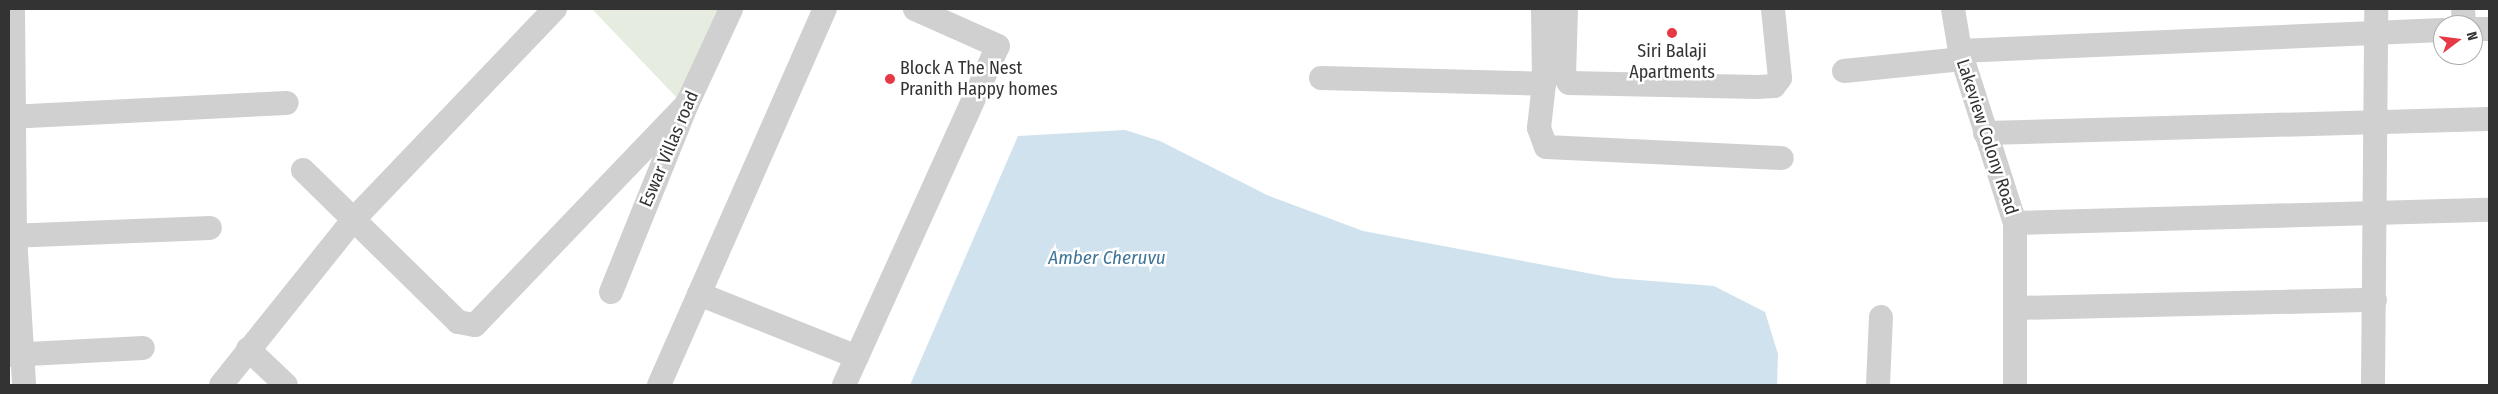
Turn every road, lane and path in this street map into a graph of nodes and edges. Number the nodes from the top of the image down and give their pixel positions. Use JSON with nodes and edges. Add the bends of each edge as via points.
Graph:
{"nodes":[{"id":1,"x":13,"y":9,"type":"edge"},
{"id":2,"x":555,"y":9,"type":"edge"},
{"id":3,"x":731,"y":9,"type":"edge"},
{"id":4,"x":825,"y":9,"type":"edge"},
{"id":5,"x":915,"y":9,"type":"edge"},
{"id":6,"x":1543,"y":9,"type":"edge"},
{"id":7,"x":1566,"y":9,"type":"edge"},
{"id":8,"x":1773,"y":9,"type":"edge"},
{"id":9,"x":1953,"y":9,"type":"edge"},
{"id":10,"x":2376,"y":9,"type":"edge"},
{"id":11,"x":2433,"y":30,"type":"edge"},
{"id":12,"x":2377,"y":32,"type":"junction"},
{"id":13,"x":1961,"y":55,"type":"junction"},
{"id":14,"x":1844,"y":71,"type":"dead end"},
{"id":15,"x":1322,"y":78,"type":"dead end"},
{"id":16,"x":1544,"y":84,"type":"junction"},
{"id":17,"x":287,"y":103,"type":"dead end"},
{"id":18,"x":687,"y":104,"type":"junction"},
{"id":19,"x":11,"y":116,"type":"edge"},
{"id":20,"x":2489,"y":119,"type":"edge"},
{"id":21,"x":2376,"y":124,"type":"junction"},
{"id":22,"x":1985,"y":133,"type":"junction"},
{"id":23,"x":1782,"y":158,"type":"dead end"},
{"id":24,"x":303,"y":170,"type":"dead end"},
{"id":25,"x":2489,"y":210,"type":"edge"},
{"id":26,"x":2375,"y":212,"type":"junction"},
{"id":27,"x":354,"y":219,"type":"junction"},
{"id":28,"x":2015,"y":223,"type":"junction"},
{"id":29,"x":210,"y":228,"type":"dead end"},
{"id":30,"x":12,"y":236,"type":"edge"},
{"id":31,"x":611,"y":292,"type":"dead end"},
{"id":32,"x":700,"y":294,"type":"junction"},
{"id":33,"x":2375,"y":300,"type":"junction"},
{"id":34,"x":2016,"y":308,"type":"junction"},
{"id":35,"x":1881,"y":317,"type":"dead end"},
{"id":36,"x":143,"y":348,"type":"dead end"},
{"id":37,"x":248,"y":349,"type":"junction"},
{"id":38,"x":15,"y":354,"type":"edge"},
{"id":39,"x":857,"y":357,"type":"junction"},
{"id":40,"x":24,"y":385,"type":"edge"},
{"id":41,"x":221,"y":385,"type":"edge"},
{"id":42,"x":286,"y":385,"type":"edge"},
{"id":43,"x":659,"y":385,"type":"edge"},
{"id":44,"x":844,"y":385,"type":"edge"},
{"id":45,"x":1878,"y":385,"type":"edge"},
{"id":46,"x":2015,"y":385,"type":"edge"},
{"id":47,"x":2373,"y":385,"type":"edge"}],
"edges":[{"from":1,"to":19,"type":"street"},
{"from":2,"to":27,"type":"street"},
{"from":3,"to":18,"type":"street","name":"Eswar Villas road"},
{"from":4,"to":32,"type":"street"},
{"from":5,"to":39,"type":"street","via":[[998,46]]},
{"from":6,"to":16,"type":"street"},
{"from":7,"to":8,"type":"street","via":[[1564,75],[1568,83],[1757,87],[1774,86],[1780,78]]},
{"from":9,"to":13,"type":"street","name":"Lakeview Colony Road"},
{"from":10,"to":12,"type":"street"},
{"from":11,"to":12,"type":"street"},
{"from":12,"to":13,"type":"street"},
{"from":12,"to":21,"type":"street"},
{"from":13,"to":14,"type":"street"},
{"from":13,"to":22,"type":"street","name":"Lakeview Colony Road"},
{"from":15,"to":16,"type":"street"},
{"from":16,"to":23,"type":"street","via":[[1538,128],[1546,147]]},
{"from":17,"to":19,"type":"street"},
{"from":18,"to":27,"type":"street","via":[[475,325],[458,322]]},
{"from":18,"to":31,"type":"street","name":"Eswar Villas road"},
{"from":19,"to":30,"type":"street"},
{"from":20,"to":21,"type":"street"},
{"from":21,"to":22,"type":"street"},
{"from":21,"to":26,"type":"street"},
{"from":22,"to":28,"type":"street","name":"Lakeview Colony Road"},
{"from":24,"to":27,"type":"street"},
{"from":25,"to":26,"type":"street"},
{"from":26,"to":28,"type":"street"},
{"from":26,"to":33,"type":"street"},
{"from":27,"to":37,"type":"street"},
{"from":28,"to":34,"type":"street","name":"Lakeview Colony Road"},
{"from":29,"to":30,"type":"street"},
{"from":30,"to":38,"type":"street"},
{"from":32,"to":39,"type":"street"},
{"from":32,"to":43,"type":"street"},
{"from":33,"to":34,"type":"street"},
{"from":33,"to":47,"type":"street"},
{"from":34,"to":46,"type":"street","name":"Lakeview Colony Road"},
{"from":35,"to":45,"type":"street"},
{"from":36,"to":38,"type":"street"},
{"from":37,"to":41,"type":"street"},
{"from":37,"to":42,"type":"street"},
{"from":38,"to":40,"type":"street"},
{"from":39,"to":44,"type":"street"}]}
